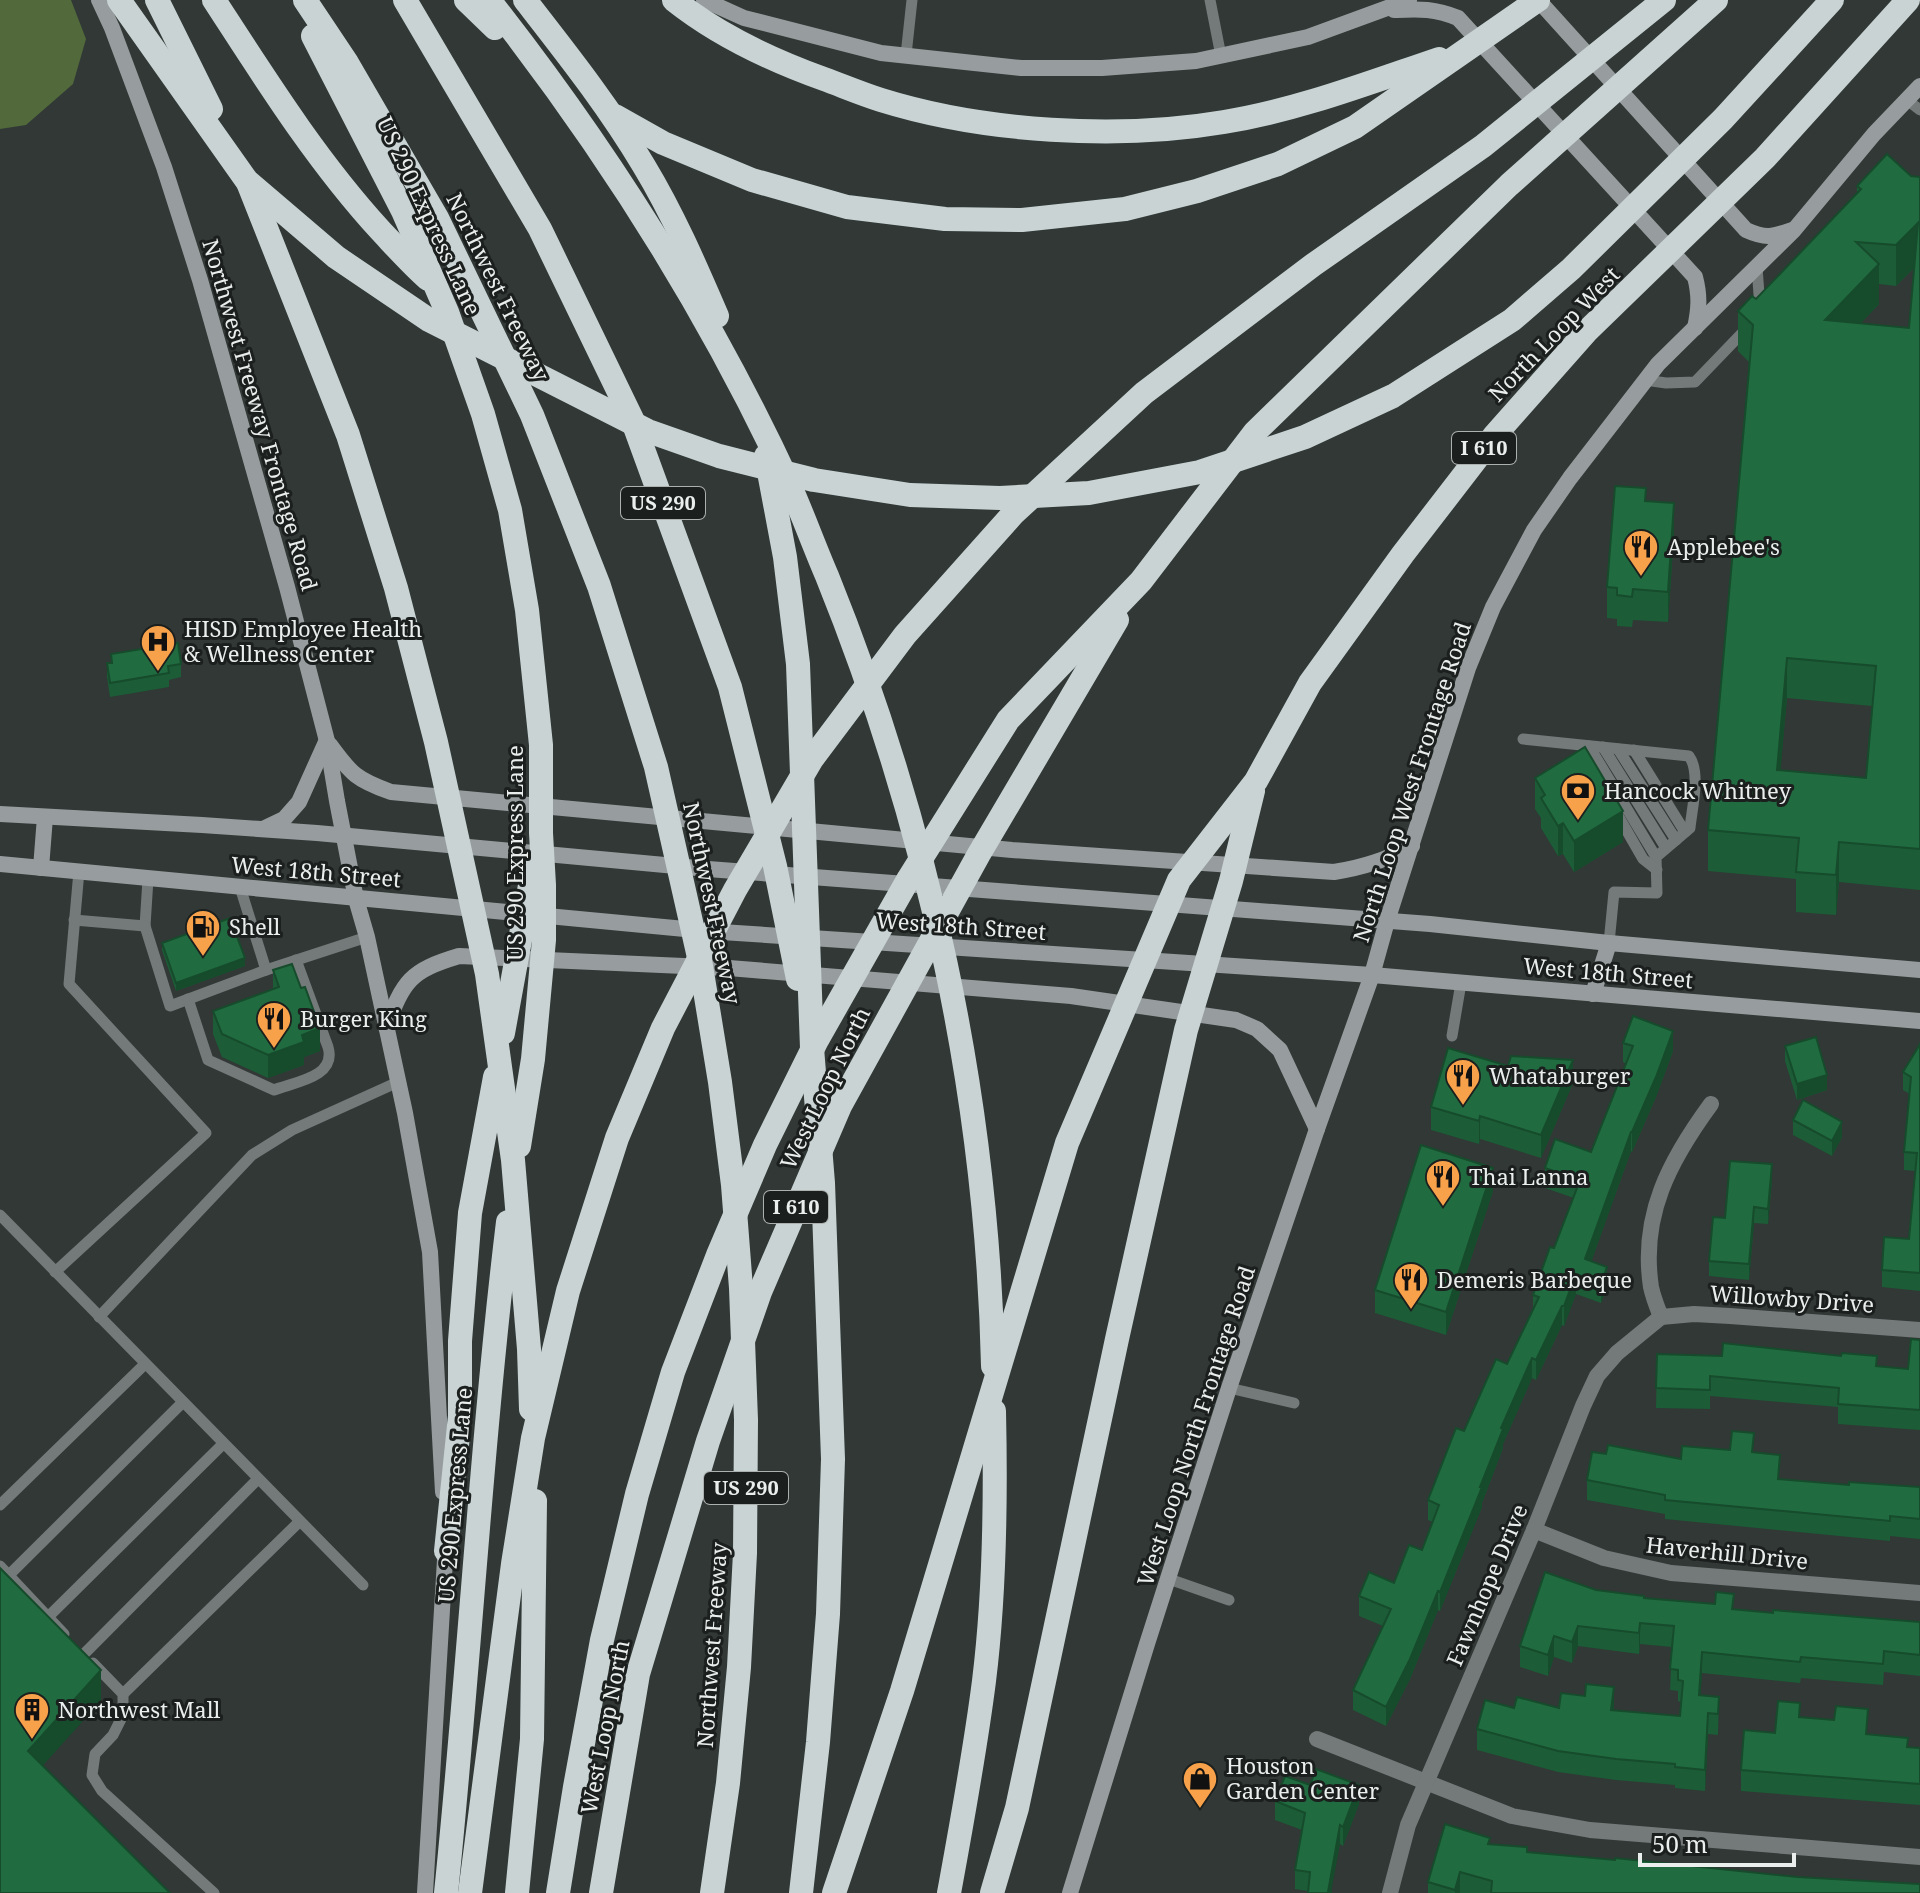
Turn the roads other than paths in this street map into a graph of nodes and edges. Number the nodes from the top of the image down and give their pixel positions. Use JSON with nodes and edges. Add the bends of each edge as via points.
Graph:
{"nodes":[{"id":1,"x":99,"y":0,"type":"edge"},
{"id":2,"x":119,"y":0,"type":"edge"},
{"id":3,"x":157,"y":0,"type":"edge"},
{"id":4,"x":214,"y":0,"type":"edge"},
{"id":5,"x":294,"y":0,"type":"edge"},
{"id":6,"x":305,"y":0,"type":"edge"},
{"id":7,"x":405,"y":0,"type":"edge"},
{"id":8,"x":466,"y":0,"type":"edge"},
{"id":9,"x":489,"y":0,"type":"edge"},
{"id":10,"x":525,"y":0,"type":"edge"},
{"id":11,"x":674,"y":0,"type":"edge"},
{"id":12,"x":704,"y":0,"type":"edge"},
{"id":13,"x":912,"y":0,"type":"edge"},
{"id":14,"x":1210,"y":0,"type":"edge"},
{"id":15,"x":1409,"y":0,"type":"edge"},
{"id":16,"x":1538,"y":0,"type":"edge"},
{"id":17,"x":1716,"y":0,"type":"edge"},
{"id":18,"x":1832,"y":0,"type":"edge"},
{"id":19,"x":1908,"y":0,"type":"edge"},
{"id":20,"x":1664,"y":1,"type":"edge"},
{"id":21,"x":1382,"y":5,"type":"edge"},
{"id":22,"x":1468,"y":50,"type":"junction"},
{"id":23,"x":906,"y":55,"type":"junction"},
{"id":24,"x":1221,"y":56,"type":"junction"},
{"id":25,"x":1920,"y":86,"type":"edge"},
{"id":26,"x":1913,"y":105,"type":"edge"},
{"id":27,"x":1794,"y":230,"type":"junction"},
{"id":28,"x":1757,"y":267,"type":"junction"},
{"id":29,"x":1694,"y":329,"type":"junction"},
{"id":30,"x":1645,"y":380,"type":"junction"},
{"id":31,"x":571,"y":392,"type":"junction"},
{"id":32,"x":1141,"y":581,"type":"junction"},
{"id":33,"x":1523,"y":739,"type":"dead end"},
{"id":34,"x":327,"y":741,"type":"junction"},
{"id":35,"x":1583,"y":746,"type":"junction"},
{"id":36,"x":1603,"y":747,"type":"junction"},
{"id":37,"x":1618,"y":749,"type":"junction"},
{"id":38,"x":1634,"y":750,"type":"junction"},
{"id":39,"x":1256,"y":781,"type":"junction"},
{"id":40,"x":0,"y":814,"type":"edge"},
{"id":41,"x":45,"y":817,"type":"junction"},
{"id":42,"x":263,"y":829,"type":"junction"},
{"id":43,"x":541,"y":833,"type":"junction"},
{"id":44,"x":345,"y":836,"type":"junction"},
{"id":45,"x":1681,"y":836,"type":"junction"},
{"id":46,"x":1412,"y":846,"type":"junction"},
{"id":47,"x":1666,"y":848,"type":"junction"},
{"id":48,"x":1656,"y":863,"type":"junction"},
{"id":49,"x":0,"y":864,"type":"edge"},
{"id":50,"x":41,"y":868,"type":"junction"},
{"id":51,"x":79,"y":871,"type":"junction"},
{"id":52,"x":148,"y":879,"type":"junction"},
{"id":53,"x":240,"y":887,"type":"junction"},
{"id":54,"x":356,"y":899,"type":"junction"},
{"id":55,"x":74,"y":920,"type":"junction"},
{"id":56,"x":1387,"y":921,"type":"junction"},
{"id":57,"x":145,"y":926,"type":"junction"},
{"id":58,"x":367,"y":937,"type":"junction"},
{"id":59,"x":1609,"y":943,"type":"junction"},
{"id":60,"x":296,"y":960,"type":"junction"},
{"id":61,"x":266,"y":970,"type":"junction"},
{"id":62,"x":1920,"y":970,"type":"edge"},
{"id":63,"x":1372,"y":975,"type":"junction"},
{"id":64,"x":1461,"y":983,"type":"junction"},
{"id":65,"x":1593,"y":994,"type":"junction"},
{"id":66,"x":188,"y":999,"type":"junction"},
{"id":67,"x":1920,"y":1021,"type":"edge"},
{"id":68,"x":386,"y":1027,"type":"junction"},
{"id":69,"x":1452,"y":1036,"type":"dead end"},
{"id":70,"x":812,"y":1048,"type":"junction"},
{"id":71,"x":398,"y":1082,"type":"junction"},
{"id":72,"x":1711,"y":1104,"type":"dead end"},
{"id":73,"x":1317,"y":1129,"type":"junction"},
{"id":74,"x":0,"y":1215,"type":"edge"},
{"id":75,"x":55,"y":1272,"type":"junction"},
{"id":76,"x":99,"y":1317,"type":"junction"},
{"id":77,"x":1661,"y":1317,"type":"junction"},
{"id":78,"x":1920,"y":1330,"type":"edge"},
{"id":79,"x":145,"y":1364,"type":"junction"},
{"id":80,"x":1229,"y":1388,"type":"junction"},
{"id":81,"x":183,"y":1402,"type":"junction"},
{"id":82,"x":1294,"y":1403,"type":"dead end"},
{"id":83,"x":223,"y":1444,"type":"junction"},
{"id":84,"x":258,"y":1479,"type":"junction"},
{"id":85,"x":0,"y":1505,"type":"edge"},
{"id":86,"x":299,"y":1522,"type":"junction"},
{"id":87,"x":1534,"y":1530,"type":"junction"},
{"id":88,"x":446,"y":1551,"type":"junction"},
{"id":89,"x":0,"y":1566,"type":"edge"},
{"id":90,"x":9,"y":1575,"type":"junction"},
{"id":91,"x":1169,"y":1579,"type":"junction"},
{"id":92,"x":363,"y":1585,"type":"dead end"},
{"id":93,"x":1920,"y":1593,"type":"edge"},
{"id":94,"x":1229,"y":1600,"type":"dead end"},
{"id":95,"x":48,"y":1617,"type":"junction"},
{"id":96,"x":84,"y":1654,"type":"junction"},
{"id":97,"x":123,"y":1694,"type":"junction"},
{"id":98,"x":1317,"y":1739,"type":"dead end"},
{"id":99,"x":1426,"y":1784,"type":"junction"},
{"id":100,"x":1920,"y":1857,"type":"edge"},
{"id":101,"x":214,"y":1893,"type":"edge"},
{"id":102,"x":425,"y":1893,"type":"edge"},
{"id":103,"x":446,"y":1893,"type":"edge"},
{"id":104,"x":470,"y":1893,"type":"edge"},
{"id":105,"x":517,"y":1893,"type":"edge"},
{"id":106,"x":558,"y":1893,"type":"edge"},
{"id":107,"x":601,"y":1893,"type":"edge"},
{"id":108,"x":712,"y":1893,"type":"edge"},
{"id":109,"x":801,"y":1893,"type":"edge"},
{"id":110,"x":834,"y":1893,"type":"edge"},
{"id":111,"x":949,"y":1893,"type":"edge"},
{"id":112,"x":992,"y":1893,"type":"edge"},
{"id":113,"x":1070,"y":1893,"type":"edge"},
{"id":114,"x":1390,"y":1893,"type":"edge"}],
"edges":[{"from":1,"to":34,"type":"main road","name":"Northwest Freeway Frontage Road","via":[[164,167],[200,280]]},
{"from":2,"to":31,"type":"highway","via":[[247,181],[336,257],[429,320]]},
{"from":3,"to":105,"type":"highway","via":[[250,188],[348,435],[436,742],[487,974],[513,1160],[536,1506],[532,1739]]},
{"from":4,"to":31,"type":"highway","via":[[296,127],[362,210],[413,266]]},
{"from":5,"to":43,"type":"highway","name":"US 290 Express Lane","via":[[403,211],[483,414],[510,510],[527,610],[541,745]]},
{"from":6,"to":108,"type":"highway","name":"Northwest Freeway","number":"US 290","via":[[437,218],[532,415],[599,586],[656,767],[701,966],[733,1185],[746,1420],[738,1682]]},
{"from":7,"to":70,"type":"highway","number":"US 290","via":[[540,229],[632,419],[730,687],[775,866]]},
{"from":8,"to":22,"type":"highway","via":[[577,94],[663,143],[752,180],[847,207],[945,219],[1022,220],[1125,209],[1197,191],[1278,164],[1355,127]]},
{"from":9,"to":111,"type":"highway","via":[[633,200],[735,376],[791,488],[875,705],[937,924],[963,1048],[985,1219],[995,1458],[984,1678]]},
{"from":10,"to":70,"type":"highway","via":[[590,83],[645,167],[731,348],[765,451],[798,664]]},
{"from":11,"to":22,"type":"highway","via":[[792,68],[881,100],[961,118],[1056,130],[1152,130],[1223,123],[1291,108]]},
{"from":12,"to":23,"type":"main road","via":[[744,18]]},
{"from":13,"to":23,"type":"lane"},
{"from":14,"to":24,"type":"lane"},
{"from":15,"to":21,"type":"main road"},
{"from":16,"to":22,"type":"highway"},
{"from":16,"to":27,"type":"main road","via":[[1746,230],[1762,237]]},
{"from":17,"to":32,"type":"highway","number":"I 610","via":[[1509,185],[1255,432]]},
{"from":18,"to":31,"type":"highway","via":[[1723,119],[1512,320],[1393,396],[1305,437],[1200,472],[1089,493],[1000,498],[910,495],[814,480],[719,456],[648,431]]},
{"from":19,"to":39,"type":"highway","name":"North Loop West","number":"I 610","via":[[1765,158],[1586,332],[1494,436],[1310,683]]},
{"from":20,"to":104,"type":"highway","via":[[1483,146],[1144,393],[1013,514],[905,635],[812,759],[663,1028],[617,1138],[568,1291],[533,1438]]},
{"from":21,"to":24,"type":"main road","via":[[1308,37]]},
{"from":21,"to":29,"type":"main road","via":[[1441,11],[1458,18],[1695,277],[1700,305]]},
{"from":23,"to":24,"type":"main road","via":[[1021,68],[1102,68]]},
{"from":25,"to":26,"type":"main road","name":"North Loop West Frontage Road"},
{"from":26,"to":27,"type":"main road","name":"North Loop West Frontage Road","via":[[1874,134]]},
{"from":27,"to":28,"type":"main road","name":"North Loop West Frontage Road"},
{"from":28,"to":29,"type":"main road","name":"North Loop West Frontage Road"},
{"from":28,"to":30,"type":"lane","via":[[1757,317],[1700,377],[1685,383]]},
{"from":29,"to":30,"type":"main road","name":"North Loop West Frontage Road"},
{"from":30,"to":46,"type":"main road","name":"North Loop West Frontage Road","via":[[1534,530],[1493,607],[1468,668]]},
{"from":32,"to":106,"type":"highway","via":[[1008,720],[901,891],[765,1145],[673,1372],[637,1494],[602,1640]]},
{"from":32,"to":107,"type":"highway","name":"West Loop North","number":"I 610","via":[[979,854],[840,1106],[760,1292],[708,1441],[638,1674]]},
{"from":33,"to":35,"type":"lane"},
{"from":34,"to":42,"type":"main road","via":[[299,802],[284,819]]},
{"from":34,"to":44,"type":"main road","name":"Northwest Freeway Frontage Road"},
{"from":34,"to":46,"type":"main road","via":[[348,769],[367,783],[407,794],[1012,850],[1334,872],[1387,860]]},
{"from":35,"to":36,"type":"lane"},
{"from":35,"to":48,"type":"lane","via":[[1643,859]]},
{"from":36,"to":37,"type":"lane"},
{"from":36,"to":47,"type":"lane"},
{"from":37,"to":38,"type":"lane"},
{"from":37,"to":45,"type":"lane"},
{"from":38,"to":45,"type":"lane"},
{"from":38,"to":45,"type":"lane","via":[[1689,756],[1693,761],[1690,828]]},
{"from":39,"to":110,"type":"highway","number":"I 610","via":[[1179,880],[1067,1143],[902,1691]]},
{"from":39,"to":112,"type":"highway","via":[[1186,1030],[1017,1808]]},
{"from":40,"to":41,"type":"main road","name":"West 18th Street"},
{"from":41,"to":42,"type":"main road","name":"West 18th Street"},
{"from":41,"to":50,"type":"main road"},
{"from":42,"to":44,"type":"main road","name":"West 18th Street"},
{"from":43,"to":88,"type":"highway","via":[[470,1213],[460,1416]]},
{"from":43,"to":103,"type":"highway","name":"US 290 Express Lane","via":[[544,940],[495,1329]]},
{"from":44,"to":54,"type":"main road","name":"Northwest Freeway Frontage Road"},
{"from":44,"to":56,"type":"main road","name":"West 18th Street"},
{"from":45,"to":47,"type":"lane"},
{"from":46,"to":56,"type":"main road","name":"North Loop West Frontage Road"},
{"from":47,"to":48,"type":"lane"},
{"from":48,"to":59,"type":"lane","via":[[1657,893],[1614,892]]},
{"from":49,"to":50,"type":"main road","name":"West 18th Street"},
{"from":50,"to":51,"type":"main road","name":"West 18th Street"},
{"from":51,"to":52,"type":"main road","name":"West 18th Street"},
{"from":51,"to":55,"type":"lane"},
{"from":52,"to":53,"type":"main road","name":"West 18th Street"},
{"from":52,"to":57,"type":"lane"},
{"from":53,"to":54,"type":"main road","name":"West 18th Street"},
{"from":53,"to":61,"type":"lane"},
{"from":54,"to":58,"type":"main road"},
{"from":54,"to":63,"type":"main road","name":"West 18th Street","via":[[706,931]]},
{"from":55,"to":57,"type":"lane"},
{"from":55,"to":75,"type":"lane","via":[[69,984],[206,1133]]},
{"from":56,"to":59,"type":"main road","name":"West 18th Street"},
{"from":56,"to":63,"type":"main road","name":"North Loop West Frontage Road"},
{"from":57,"to":66,"type":"lane","via":[[170,1006]]},
{"from":58,"to":60,"type":"lane"},
{"from":58,"to":68,"type":"main road"},
{"from":59,"to":62,"type":"main road","name":"West 18th Street"},
{"from":59,"to":65,"type":"main road"},
{"from":60,"to":61,"type":"lane"},
{"from":60,"to":66,"type":"lane","via":[[331,1054],[323,1071],[274,1090],[208,1060]]},
{"from":61,"to":66,"type":"lane"},
{"from":63,"to":64,"type":"main road","name":"West 18th Street"},
{"from":63,"to":73,"type":"main road","name":"West Loop North Frontage Road"},
{"from":64,"to":65,"type":"main road","name":"West 18th Street"},
{"from":64,"to":69,"type":"lane"},
{"from":65,"to":67,"type":"main road","name":"West 18th Street"},
{"from":68,"to":71,"type":"main road"},
{"from":68,"to":73,"type":"main road","via":[[399,993],[413,976],[459,956],[729,968],[1071,996],[1236,1020],[1257,1029],[1280,1050]]},
{"from":70,"to":109,"type":"highway","number":"US 290","via":[[823,1183],[833,1459],[828,1614]]},
{"from":71,"to":76,"type":"lane","via":[[292,1130],[252,1155]]},
{"from":71,"to":88,"type":"main road","via":[[430,1252]]},
{"from":72,"to":77,"type":"street","via":[[1660,1190],[1649,1257],[1651,1289]]},
{"from":73,"to":80,"type":"main road","name":"West Loop North Frontage Road"},
{"from":74,"to":75,"type":"lane"},
{"from":75,"to":76,"type":"lane"},
{"from":76,"to":79,"type":"lane"},
{"from":77,"to":78,"type":"street","name":"Willowby Drive","via":[[1694,1314]]},
{"from":77,"to":87,"type":"street","name":"Fawnhope Drive","via":[[1597,1376]]},
{"from":79,"to":81,"type":"lane"},
{"from":79,"to":85,"type":"lane"},
{"from":80,"to":82,"type":"lane"},
{"from":80,"to":91,"type":"main road","name":"West Loop North Frontage Road"},
{"from":81,"to":83,"type":"lane"},
{"from":81,"to":90,"type":"lane"},
{"from":83,"to":84,"type":"lane"},
{"from":83,"to":95,"type":"lane"},
{"from":84,"to":86,"type":"lane"},
{"from":84,"to":96,"type":"lane"},
{"from":86,"to":92,"type":"lane"},
{"from":86,"to":97,"type":"lane"},
{"from":87,"to":93,"type":"street","name":"Haverhill Drive","via":[[1604,1558],[1671,1573]]},
{"from":87,"to":99,"type":"street","name":"Fawnhope Drive"},
{"from":88,"to":102,"type":"main road"},
{"from":89,"to":90,"type":"lane"},
{"from":90,"to":95,"type":"lane"},
{"from":91,"to":94,"type":"lane"},
{"from":91,"to":113,"type":"main road","name":"West Loop North Frontage Road"},
{"from":95,"to":96,"type":"lane"},
{"from":96,"to":97,"type":"lane"},
{"from":97,"to":101,"type":"lane","via":[[123,1715],[95,1754],[92,1775],[102,1791]]},
{"from":98,"to":99,"type":"street"},
{"from":99,"to":100,"type":"street","via":[[1512,1816],[1590,1830]]},
{"from":99,"to":114,"type":"street","name":"Fawnhope Drive","via":[[1408,1825]]}]}
